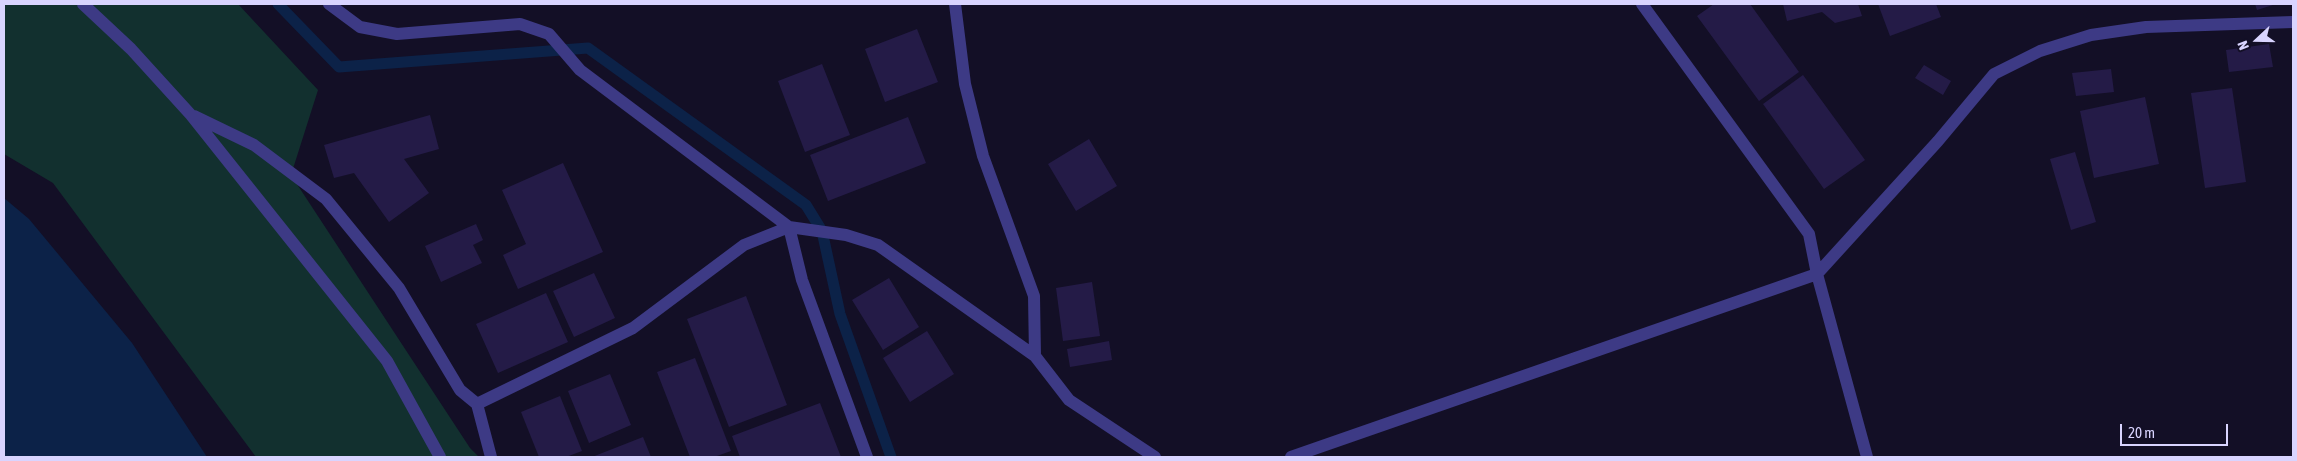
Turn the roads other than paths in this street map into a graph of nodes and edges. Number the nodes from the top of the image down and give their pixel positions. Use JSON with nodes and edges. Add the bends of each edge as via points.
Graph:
{"nodes":[{"id":1,"x":83,"y":4,"type":"edge"},
{"id":2,"x":330,"y":4,"type":"edge"},
{"id":3,"x":955,"y":4,"type":"edge"},
{"id":4,"x":1642,"y":4,"type":"edge"},
{"id":5,"x":2293,"y":22,"type":"edge"},
{"id":6,"x":191,"y":115,"type":"junction"},
{"id":7,"x":789,"y":227,"type":"junction"},
{"id":8,"x":1817,"y":274,"type":"junction"},
{"id":9,"x":1034,"y":356,"type":"junction"},
{"id":10,"x":477,"y":404,"type":"junction"},
{"id":11,"x":440,"y":457,"type":"edge"},
{"id":12,"x":491,"y":457,"type":"edge"},
{"id":13,"x":867,"y":457,"type":"edge"},
{"id":14,"x":1155,"y":457,"type":"edge"},
{"id":15,"x":1291,"y":457,"type":"edge"},
{"id":16,"x":1867,"y":457,"type":"edge"}],
"edges":[{"from":1,"to":6,"type":"street","via":[[131,49]]},
{"from":2,"to":7,"type":"street","via":[[360,27],[397,34],[520,24],[549,34],[580,70]]},
{"from":3,"to":9,"type":"street","via":[[965,84],[983,156],[1034,296]]},
{"from":4,"to":8,"type":"street","via":[[1809,234]]},
{"from":5,"to":8,"type":"street","via":[[2146,27],[2091,35],[2040,51],[1994,74]]},
{"from":6,"to":10,"type":"street","via":[[254,144],[326,199],[400,288],[460,390]]},
{"from":6,"to":11,"type":"street","via":[[387,361]]},
{"from":7,"to":9,"type":"street","via":[[846,235],[878,245]]},
{"from":7,"to":10,"type":"street","via":[[744,245],[633,328]]},
{"from":7,"to":13,"type":"street","via":[[802,280]]},
{"from":8,"to":15,"type":"street"},
{"from":8,"to":16,"type":"street"},
{"from":9,"to":14,"type":"street","via":[[1069,400]]},
{"from":10,"to":12,"type":"street"}]}
